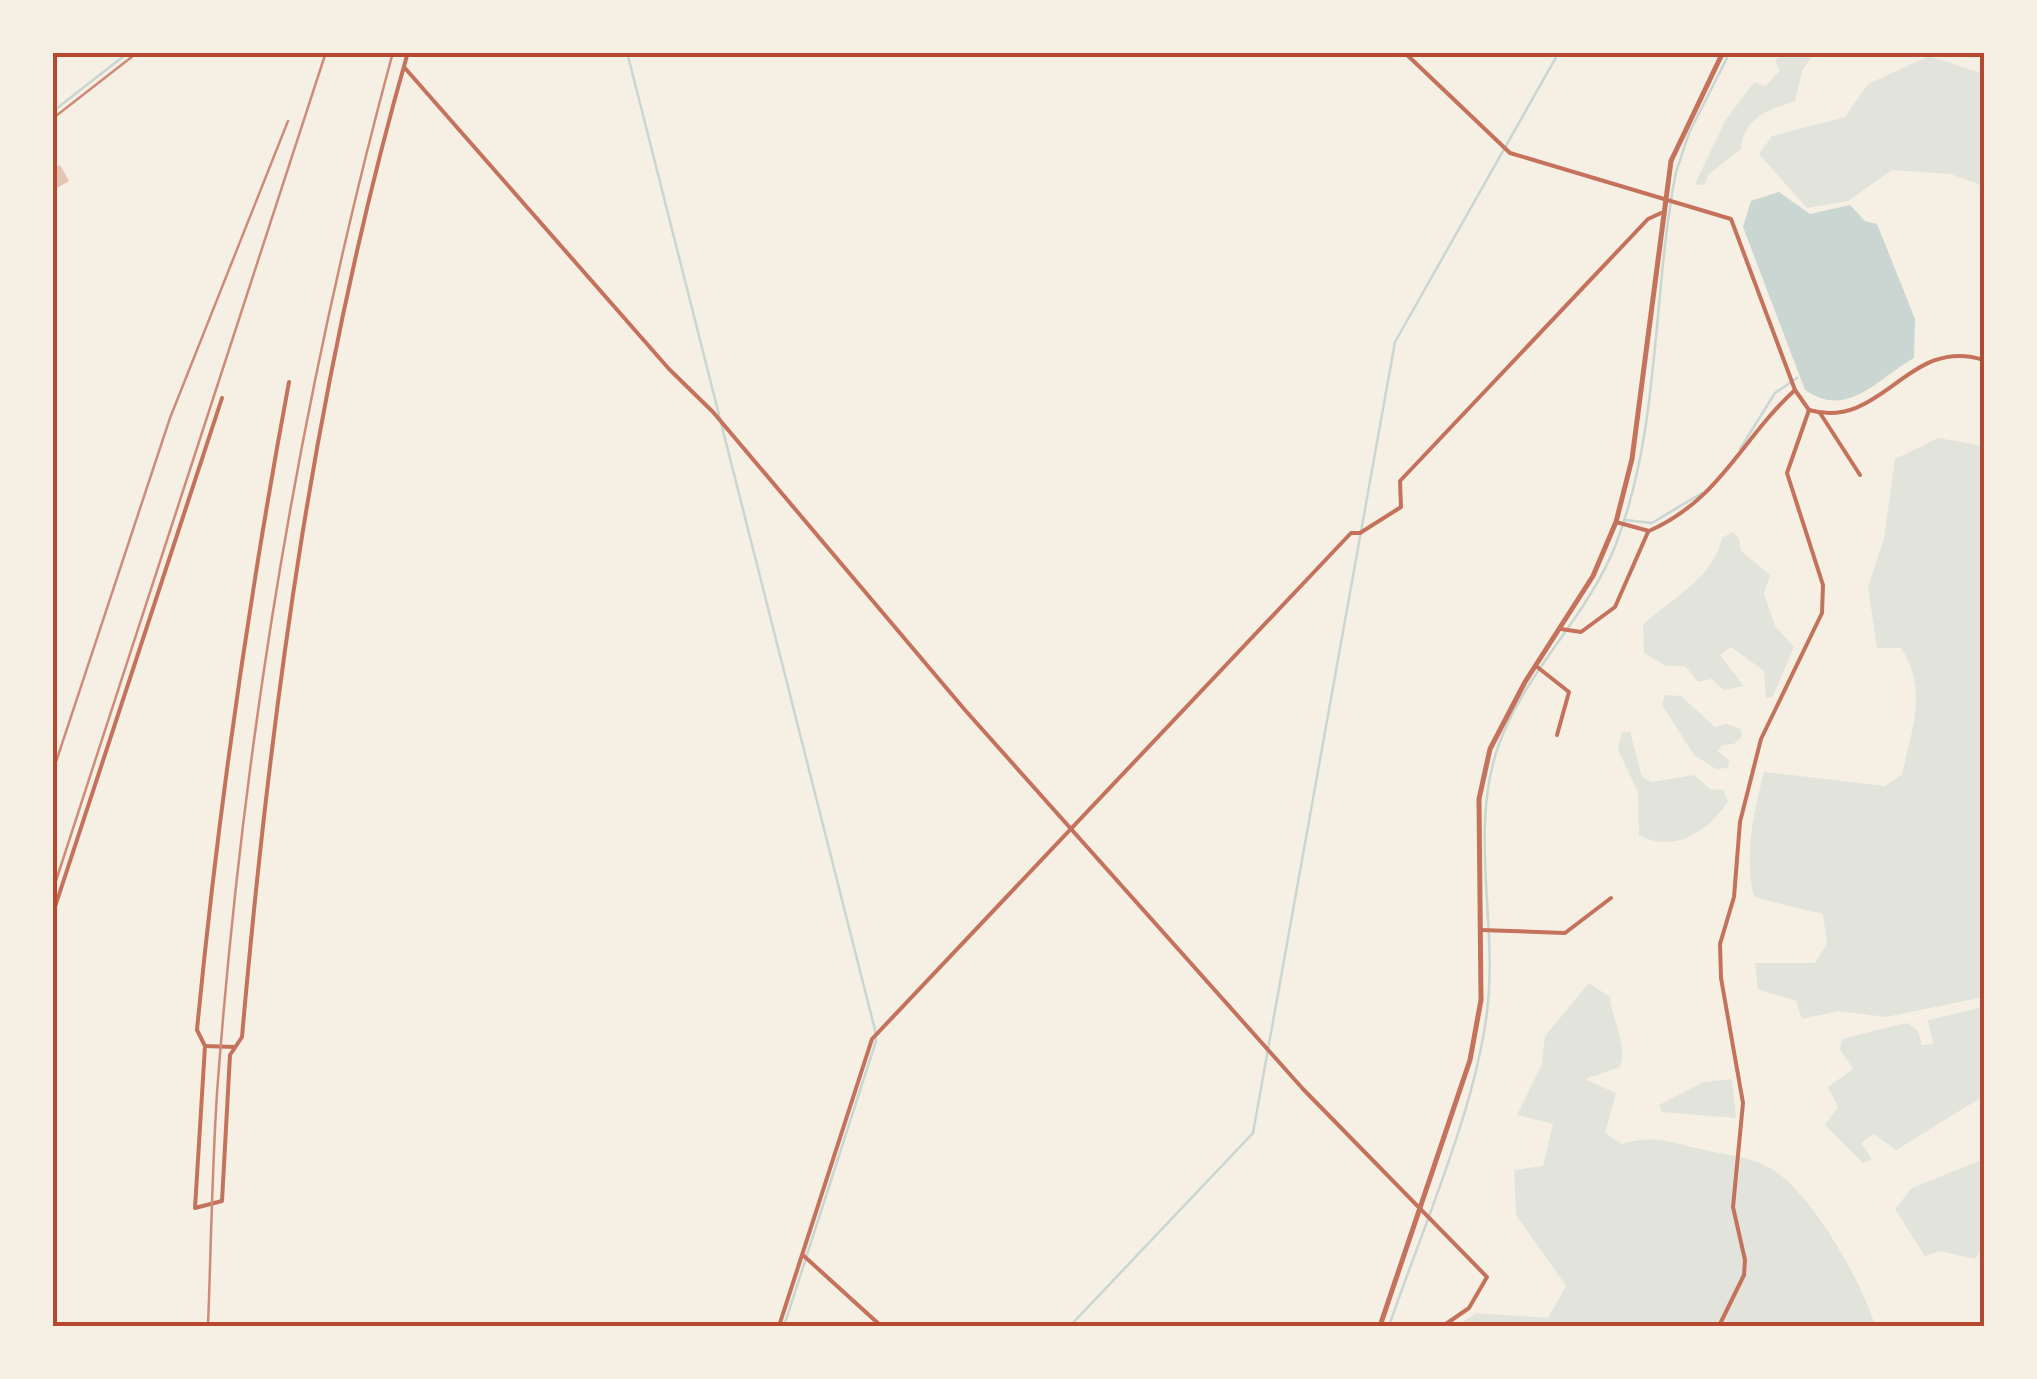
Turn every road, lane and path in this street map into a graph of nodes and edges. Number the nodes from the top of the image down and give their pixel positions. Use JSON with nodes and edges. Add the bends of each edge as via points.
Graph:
{"nodes":[{"id":1,"x":408,"y":52,"type":"edge"},
{"id":2,"x":1404,"y":52,"type":"edge"},
{"id":3,"x":1722,"y":52,"type":"edge"},
{"id":4,"x":404,"y":67,"type":"junction"},
{"id":5,"x":1664,"y":199,"type":"junction"},
{"id":6,"x":1661,"y":213,"type":"junction"},
{"id":7,"x":1984,"y":360,"type":"edge"},
{"id":8,"x":289,"y":382,"type":"dead end"},
{"id":9,"x":1795,"y":390,"type":"junction"},
{"id":10,"x":222,"y":398,"type":"dead end"},
{"id":11,"x":1809,"y":410,"type":"junction"},
{"id":12,"x":1820,"y":413,"type":"junction"},
{"id":13,"x":1860,"y":475,"type":"dead end"},
{"id":14,"x":1616,"y":522,"type":"junction"},
{"id":15,"x":1649,"y":531,"type":"junction"},
{"id":16,"x":1561,"y":629,"type":"junction"},
{"id":17,"x":1536,"y":666,"type":"junction"},
{"id":18,"x":1557,"y":735,"type":"dead end"},
{"id":19,"x":1070,"y":827,"type":"junction"},
{"id":20,"x":1611,"y":898,"type":"dead end"},
{"id":21,"x":52,"y":916,"type":"edge"},
{"id":22,"x":1480,"y":930,"type":"junction"},
{"id":23,"x":205,"y":1046,"type":"junction"},
{"id":24,"x":235,"y":1047,"type":"junction"},
{"id":25,"x":1420,"y":1211,"type":"junction"},
{"id":26,"x":802,"y":1255,"type":"junction"},
{"id":27,"x":780,"y":1326,"type":"edge"},
{"id":28,"x":881,"y":1326,"type":"edge"},
{"id":29,"x":1380,"y":1326,"type":"edge"},
{"id":30,"x":1443,"y":1326,"type":"edge"},
{"id":31,"x":1719,"y":1326,"type":"edge"}],
"edges":[{"from":1,"to":4,"type":"street"},
{"from":2,"to":5,"type":"street","via":[[1510,153]]},
{"from":3,"to":5,"type":"street","via":[[1684,127]]},
{"from":4,"to":19,"type":"street"},
{"from":4,"to":24,"type":"street","via":[[365,224],[299,562],[275,710],[242,1037]]},
{"from":5,"to":6,"type":"street"},
{"from":5,"to":9,"type":"street","via":[[1732,219]]},
{"from":6,"to":14,"type":"street","via":[[1632,458]]},
{"from":6,"to":19,"type":"street","via":[[1648,219],[1400,481],[1402,506],[1351,533]]},
{"from":7,"to":12,"type":"street","via":[[1960,357],[1917,366],[1858,410]]},
{"from":8,"to":23,"type":"street","via":[[257,554],[214,867],[198,1030]]},
{"from":9,"to":11,"type":"street"},
{"from":9,"to":15,"type":"street","via":[[1710,492]]},
{"from":10,"to":21,"type":"street"},
{"from":11,"to":12,"type":"street"},
{"from":11,"to":31,"type":"street","via":[[1787,474],[1823,585],[1822,613],[1762,739],[1720,944],[1743,1102],[1733,1208],[1745,1260]]},
{"from":12,"to":13,"type":"street"},
{"from":14,"to":15,"type":"street"},
{"from":14,"to":16,"type":"street"},
{"from":15,"to":16,"type":"street","via":[[1615,607],[1582,632]]},
{"from":16,"to":17,"type":"street"},
{"from":17,"to":18,"type":"street","via":[[1569,692]]},
{"from":17,"to":22,"type":"street","via":[[1500,726],[1483,775]]},
{"from":19,"to":25,"type":"street","via":[[1302,1089]]},
{"from":19,"to":26,"type":"street","via":[[872,1038]]},
{"from":20,"to":22,"type":"street","via":[[1564,933]]},
{"from":22,"to":25,"type":"street","via":[[1480,1000],[1470,1060]]},
{"from":23,"to":24,"type":"street"},
{"from":23,"to":24,"type":"street","via":[[195,1208],[222,1201]]},
{"from":25,"to":29,"type":"street"},
{"from":25,"to":30,"type":"street","via":[[1488,1277],[1469,1308]]},
{"from":26,"to":27,"type":"street"},
{"from":26,"to":28,"type":"street"}]}
